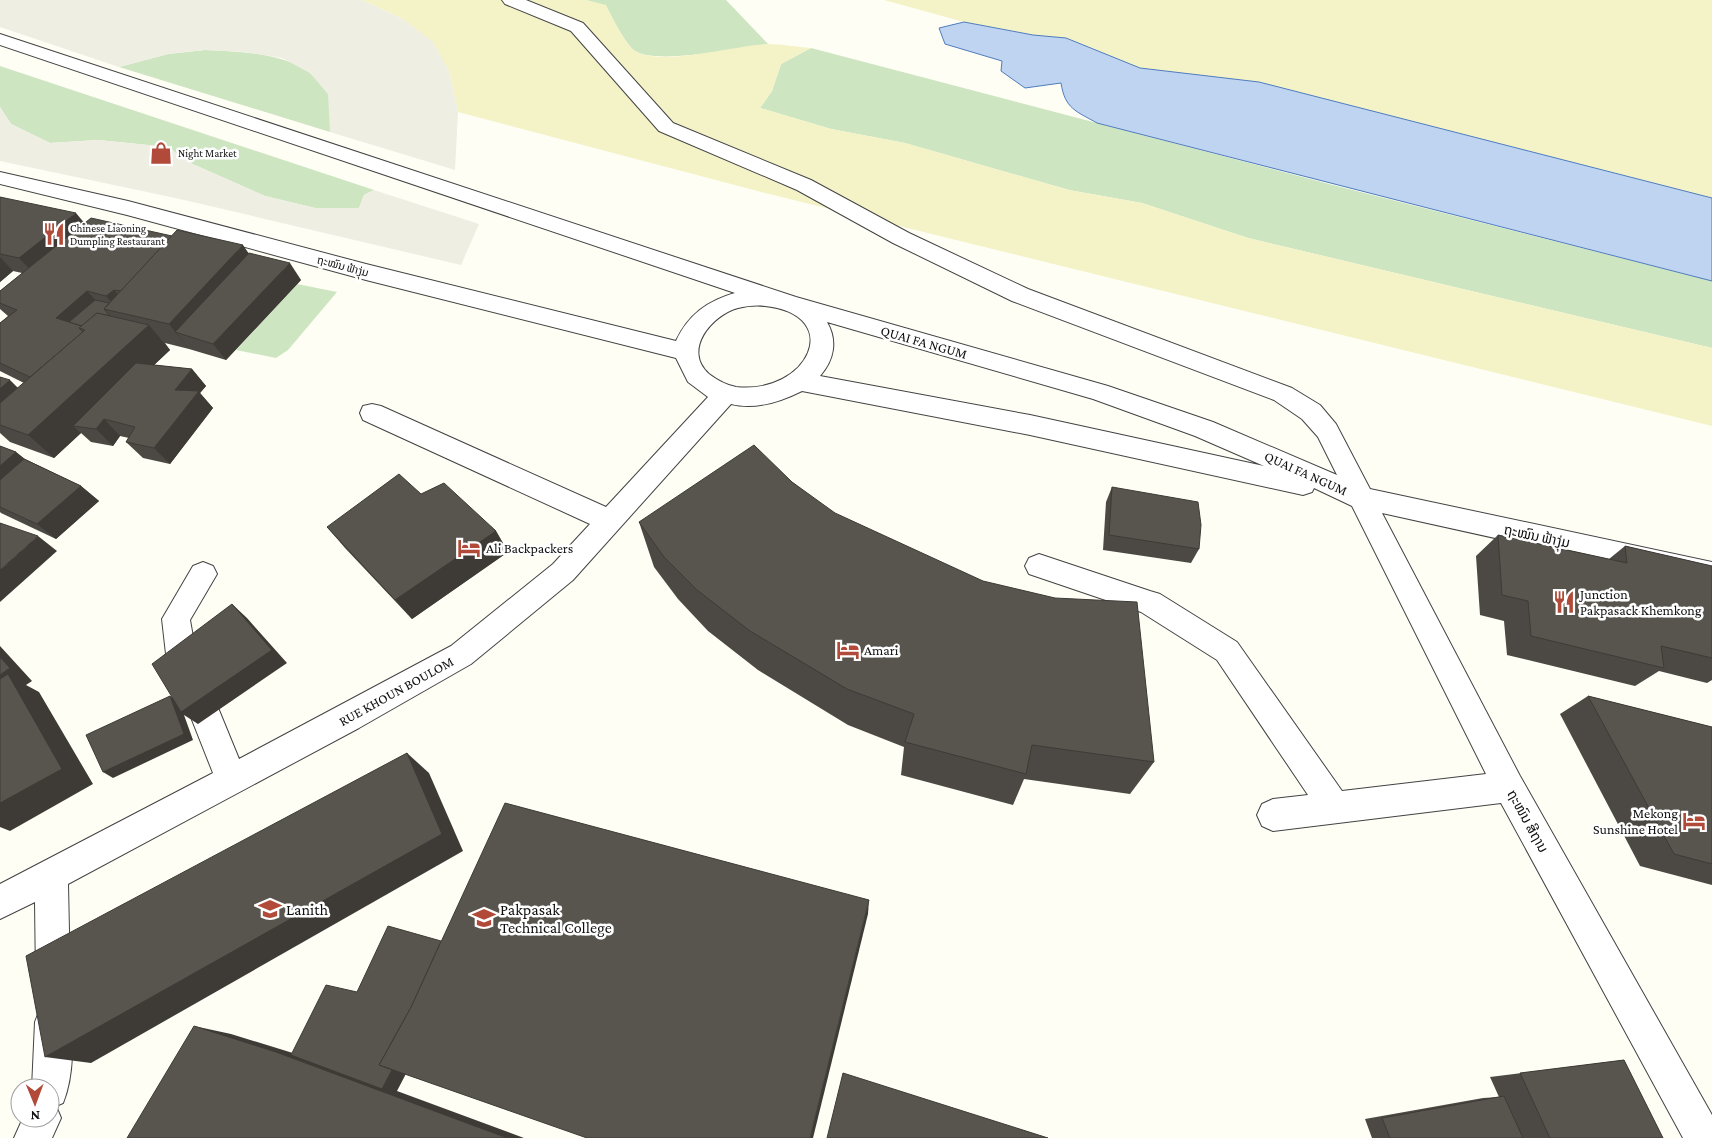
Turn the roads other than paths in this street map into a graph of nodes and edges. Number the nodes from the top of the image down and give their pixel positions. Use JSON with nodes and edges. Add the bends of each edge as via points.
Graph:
{"nodes":[{"id":1,"x":511,"y":0,"type":"edge"},
{"id":2,"x":0,"y":38,"type":"edge"},
{"id":3,"x":0,"y":178,"type":"edge"},
{"id":4,"x":128,"y":208,"type":"junction"},
{"id":5,"x":106,"y":226,"type":"edge"},
{"id":6,"x":789,"y":303,"type":"junction"},
{"id":7,"x":686,"y":352,"type":"junction"},
{"id":8,"x":800,"y":382,"type":"junction"},
{"id":9,"x":726,"y":393,"type":"junction"},
{"id":10,"x":372,"y":413,"type":"dead end"},
{"id":11,"x":1363,"y":498,"type":"junction"},
{"id":12,"x":610,"y":521,"type":"junction"},
{"id":13,"x":1039,"y":566,"type":"dead end"},
{"id":14,"x":203,"y":574,"type":"dead end"},
{"id":15,"x":1712,"y":574,"type":"edge"},
{"id":16,"x":232,"y":780,"type":"junction"},
{"id":17,"x":1510,"y":786,"type":"junction"},
{"id":18,"x":1335,"y":808,"type":"junction"},
{"id":19,"x":1273,"y":815,"type":"dead end"},
{"id":20,"x":51,"y":875,"type":"junction"},
{"id":21,"x":0,"y":902,"type":"edge"},
{"id":22,"x":51,"y":1078,"type":"edge"},
{"id":23,"x":1704,"y":1138,"type":"edge"}],
"edges":[{"from":1,"to":11,"type":"street","name":"ຖະໜົນ ສີຖານ","via":[[577,27],[666,127],[804,185],[900,238],[1020,295],[1283,394],[1311,412],[1327,431]]},
{"from":2,"to":6,"type":"street"},
{"from":3,"to":4,"type":"street","name":"ຖະໝົນ ຟ້າງຸ່ມ"},
{"from":4,"to":5,"type":"street"},
{"from":4,"to":7,"type":"street","name":"ຖະໝົນ ຟ້າງຸ່ມ"},
{"from":6,"to":7,"type":"street","via":[[761,298],[732,301],[708,313],[691,331]]},
{"from":6,"to":8,"type":"street","via":[[817,324],[823,338],[822,354],[814,369]]},
{"from":6,"to":11,"type":"street","name":"QUAI FA NGUM","via":[[1098,392],[1204,429]]},
{"from":7,"to":9,"type":"street","via":[[697,377]]},
{"from":8,"to":9,"type":"street","via":[[765,395]]},
{"from":8,"to":11,"type":"street","name":"QUAI FA NGUM","via":[[1030,425]]},
{"from":9,"to":12,"type":"street","name":"RUE KHOUN BOULOM"},
{"from":10,"to":12,"type":"street"},
{"from":11,"to":15,"type":"street","name":"ຖະໝົນ ຟ້າງຸ່ມ"},
{"from":11,"to":17,"type":"street","name":"ຖະໜົນ ສີຖານ"},
{"from":12,"to":16,"type":"street","name":"RUE KHOUN BOULOM","via":[[563,572],[461,654]]},
{"from":13,"to":18,"type":"street","via":[[1150,603],[1227,651]]},
{"from":14,"to":16,"type":"street","via":[[176,619],[177,628],[181,654]]},
{"from":16,"to":20,"type":"street","name":"RUE KHOUN BOULOM"},
{"from":17,"to":18,"type":"street"},
{"from":17,"to":23,"type":"street","name":"ຖະໜົນ ສີຖານ"},
{"from":18,"to":19,"type":"street"},
{"from":20,"to":21,"type":"street","name":"RUE KHOUN BOULOM"},
{"from":20,"to":22,"type":"street","via":[[54,1045]]}]}
